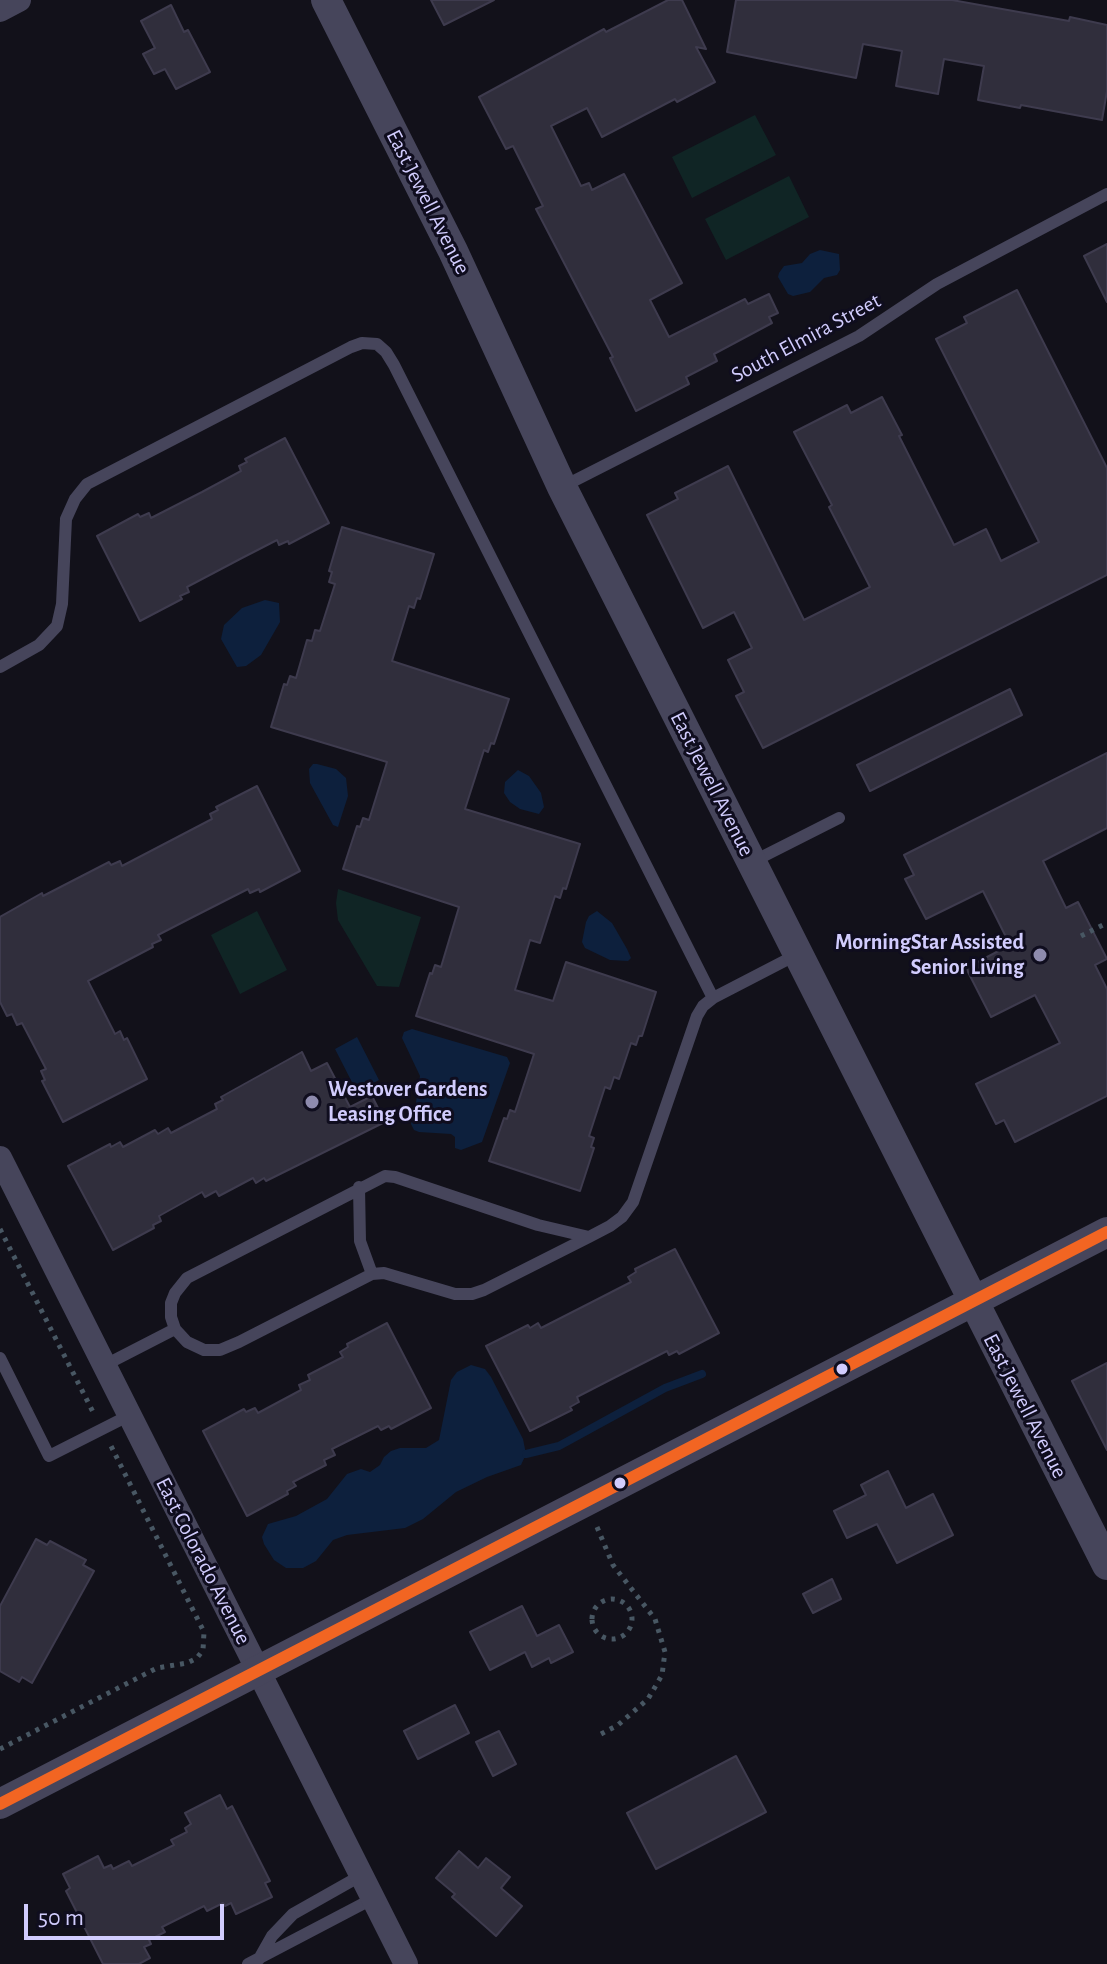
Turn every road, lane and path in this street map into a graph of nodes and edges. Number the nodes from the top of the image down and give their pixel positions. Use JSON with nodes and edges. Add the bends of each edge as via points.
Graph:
{"nodes":[{"id":1,"x":19,"y":0,"type":"edge"},
{"id":2,"x":326,"y":0,"type":"edge"},
{"id":3,"x":0,"y":10,"type":"edge"},
{"id":4,"x":1107,"y":194,"type":"edge"},
{"id":5,"x":562,"y":487,"type":"junction"},
{"id":6,"x":0,"y":667,"type":"edge"},
{"id":7,"x":839,"y":818,"type":"dead end"},
{"id":8,"x":752,"y":862,"type":"junction"},
{"id":9,"x":1107,"y":923,"type":"edge"},
{"id":10,"x":1081,"y":936,"type":"dead end"},
{"id":11,"x":798,"y":954,"type":"junction"},
{"id":12,"x":713,"y":998,"type":"junction"},
{"id":13,"x":0,"y":1158,"type":"edge"},
{"id":14,"x":359,"y":1187,"type":"junction"},
{"id":15,"x":0,"y":1229,"type":"edge"},
{"id":16,"x":1107,"y":1232,"type":"edge"},
{"id":17,"x":589,"y":1237,"type":"junction"},
{"id":18,"x":372,"y":1274,"type":"junction"},
{"id":19,"x":971,"y":1301,"type":"junction"},
{"id":20,"x":175,"y":1329,"type":"junction"},
{"id":21,"x":0,"y":1358,"type":"edge"},
{"id":22,"x":105,"y":1365,"type":"junction"},
{"id":23,"x":130,"y":1415,"type":"junction"},
{"id":24,"x":102,"y":1429,"type":"junction"},
{"id":25,"x":585,"y":1502,"type":"junction"},
{"id":26,"x":1107,"y":1565,"type":"edge"},
{"id":27,"x":637,"y":1593,"type":"junction"},
{"id":28,"x":626,"y":1604,"type":"junction"},
{"id":29,"x":259,"y":1672,"type":"junction"},
{"id":30,"x":601,"y":1734,"type":"dead end"},
{"id":31,"x":0,"y":1749,"type":"edge"},
{"id":32,"x":0,"y":1804,"type":"edge"},
{"id":33,"x":362,"y":1875,"type":"junction"},
{"id":34,"x":374,"y":1898,"type":"junction"},
{"id":35,"x":253,"y":1961,"type":"edge"},
{"id":36,"x":406,"y":1964,"type":"edge"}],
"edges":[{"from":1,"to":3,"type":"street"},
{"from":2,"to":5,"type":"street","name":"East Jewell Avenue","via":[[453,251]]},
{"from":4,"to":5,"type":"lane","name":"South Elmira Street","via":[[937,284],[859,336]]},
{"from":5,"to":8,"type":"street","name":"East Jewell Avenue"},
{"from":6,"to":12,"type":"lane","via":[[39,645],[57,626],[66,519],[87,484],[351,347],[377,344],[394,365]]},
{"from":7,"to":8,"type":"lane"},
{"from":8,"to":11,"type":"street","name":"East Jewell Avenue"},
{"from":9,"to":10,"type":"path"},
{"from":11,"to":12,"type":"lane"},
{"from":11,"to":19,"type":"street","name":"East Jewell Avenue"},
{"from":12,"to":17,"type":"lane","via":[[697,1016],[631,1206]]},
{"from":13,"to":22,"type":"street","name":"East Colorado Avenue"},
{"from":14,"to":17,"type":"lane","via":[[395,1177]]},
{"from":14,"to":18,"type":"lane","via":[[360,1241]]},
{"from":14,"to":20,"type":"lane","via":[[182,1282],[171,1303]]},
{"from":15,"to":24,"type":"path"},
{"from":16,"to":19,"type":"street"},
{"from":17,"to":18,"type":"lane","via":[[465,1295]]},
{"from":18,"to":20,"type":"lane","via":[[220,1350],[196,1348]]},
{"from":19,"to":25,"type":"street"},
{"from":19,"to":26,"type":"street","name":"East Jewell Avenue"},
{"from":20,"to":22,"type":"lane"},
{"from":21,"to":24,"type":"lane","via":[[49,1456]]},
{"from":22,"to":23,"type":"street","name":"East Colorado Avenue"},
{"from":23,"to":24,"type":"lane"},
{"from":23,"to":29,"type":"street","name":"East Colorado Avenue"},
{"from":24,"to":31,"type":"path","via":[[204,1632],[203,1650],[187,1663],[157,1668]]},
{"from":25,"to":27,"type":"path","via":[[613,1565]]},
{"from":25,"to":29,"type":"street"},
{"from":27,"to":28,"type":"path"},
{"from":27,"to":30,"type":"path","via":[[662,1635],[662,1675],[641,1706]]},
{"from":28,"to":28,"type":"path","via":[[612,1599],[598,1605],[592,1620],[600,1635],[615,1639],[627,1633],[633,1618]]},
{"from":29,"to":32,"type":"street"},
{"from":29,"to":33,"type":"street","name":"East Colorado Avenue"},
{"from":33,"to":34,"type":"street","name":"East Colorado Avenue"},
{"from":33,"to":35,"type":"lane","via":[[293,1914]]},
{"from":34,"to":35,"type":"lane"},
{"from":34,"to":36,"type":"street","name":"East Colorado Avenue"}]}
